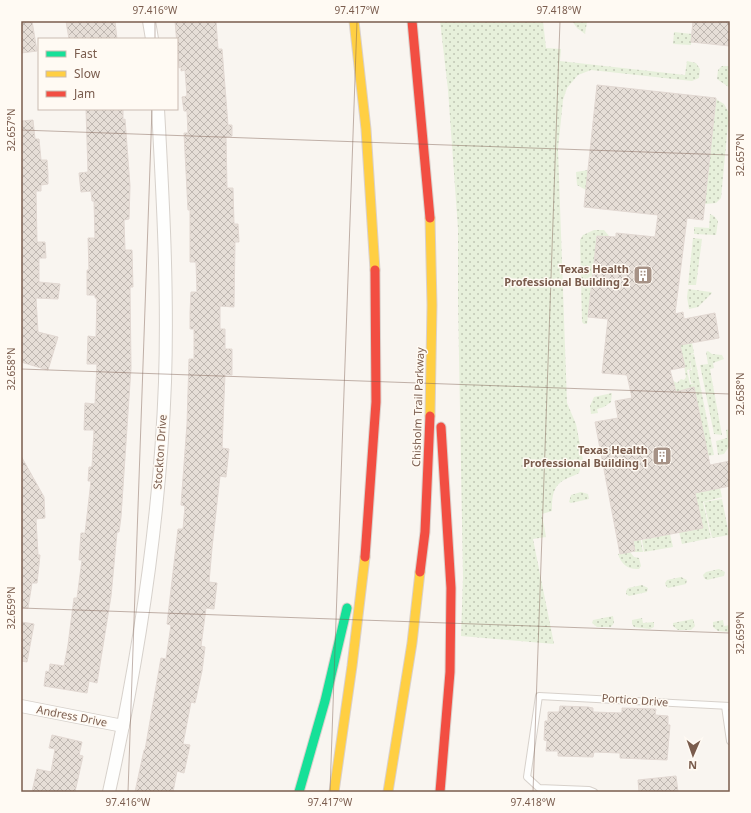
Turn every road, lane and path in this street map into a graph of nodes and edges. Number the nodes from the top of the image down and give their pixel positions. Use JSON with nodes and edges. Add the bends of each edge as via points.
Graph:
{"nodes":[{"id":1,"x":149,"y":21,"type":"edge"},
{"id":2,"x":354,"y":21,"type":"edge"},
{"id":3,"x":412,"y":21,"type":"edge"},
{"id":4,"x":152,"y":38,"type":"edge"},
{"id":5,"x":158,"y":110,"type":"edge"},
{"id":6,"x":432,"y":305,"type":"junction"},
{"id":7,"x":369,"y":520,"type":"junction"},
{"id":8,"x":21,"y":706,"type":"edge"},
{"id":9,"x":728,"y":706,"type":"edge"},
{"id":10,"x":123,"y":726,"type":"junction"},
{"id":11,"x":730,"y":741,"type":"edge"},
{"id":12,"x":108,"y":792,"type":"edge"},
{"id":13,"x":299,"y":792,"type":"edge"},
{"id":14,"x":334,"y":792,"type":"edge"},
{"id":15,"x":388,"y":792,"type":"edge"},
{"id":16,"x":440,"y":792,"type":"edge"},
{"id":17,"x":594,"y":792,"type":"edge"}],
"edges":[{"from":1,"to":4,"type":"street"},
{"from":2,"to":7,"type":"highway","via":[[373,196],[375,256],[376,391]]},
{"from":3,"to":6,"type":"highway","name":"Chisholm Trail Parkway","via":[[431,227]]},
{"from":5,"to":10,"type":"street","name":"Stockton Drive","via":[[166,281],[165,382],[157,497],[140,638]]},
{"from":6,"to":15,"type":"highway","name":"Chisholm Trail Parkway","via":[[430,438],[425,532],[410,659]]},
{"from":6,"to":16,"type":"highway","via":[[447,496],[451,596],[450,672]]},
{"from":7,"to":13,"type":"highway","via":[[325,701]]},
{"from":7,"to":14,"type":"highway","via":[[347,708]]},
{"from":8,"to":10,"type":"street","name":"Andress Drive"},
{"from":9,"to":11,"type":"lane"},
{"from":9,"to":17,"type":"lane","name":"Portico Drive","via":[[539,696],[527,777],[539,788]]},
{"from":10,"to":12,"type":"street","name":"Stockton Drive"}]}
